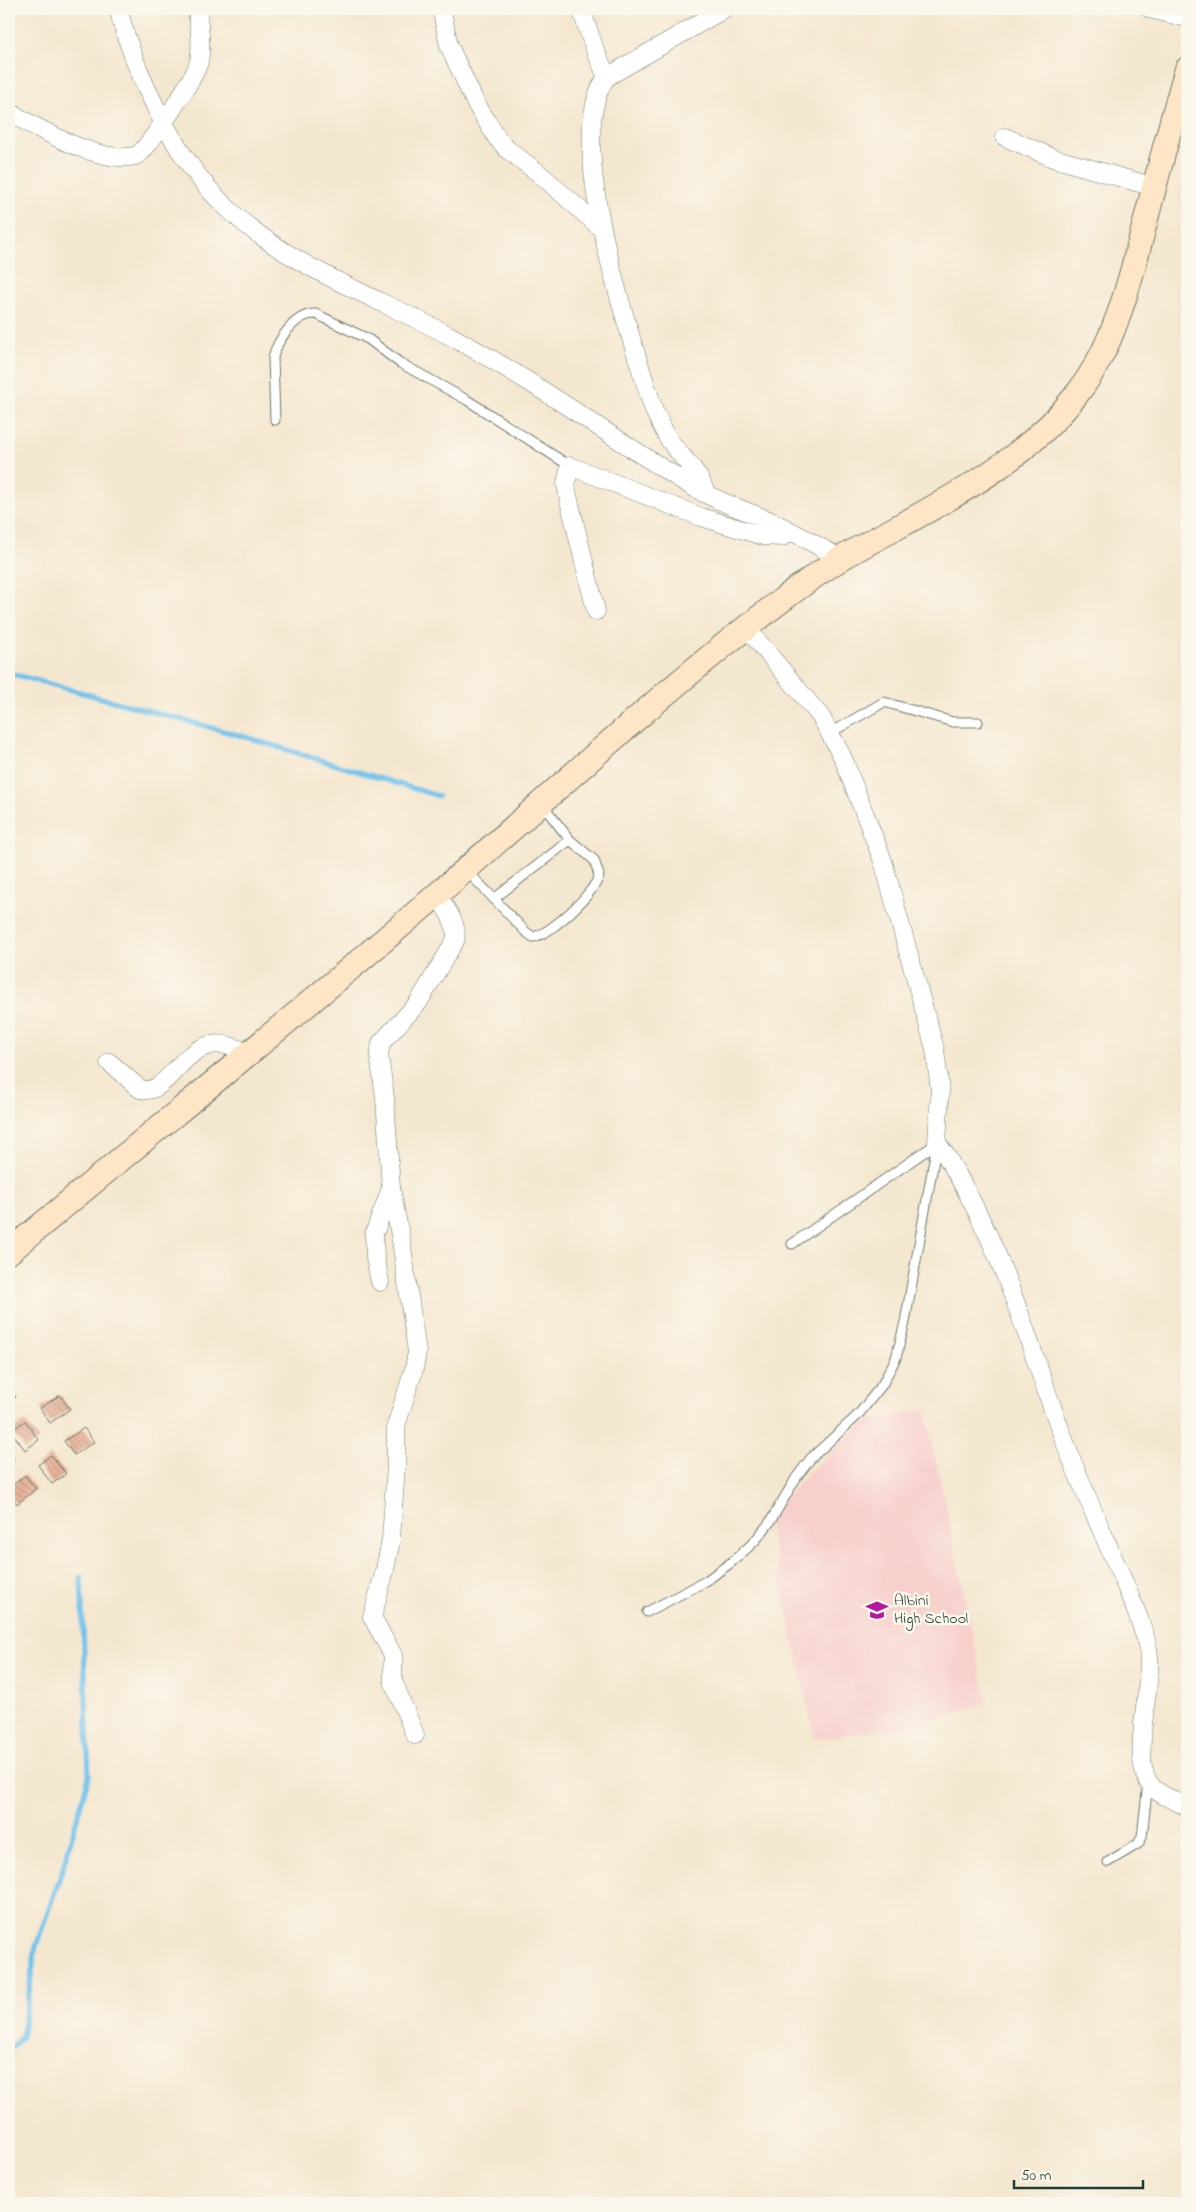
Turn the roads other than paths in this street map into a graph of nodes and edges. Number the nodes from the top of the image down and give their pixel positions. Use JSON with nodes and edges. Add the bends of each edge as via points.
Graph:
{"nodes":[{"id":1,"x":118,"y":9,"type":"edge"},
{"id":2,"x":197,"y":9,"type":"edge"},
{"id":3,"x":582,"y":9,"type":"edge"},
{"id":4,"x":724,"y":9,"type":"edge"},
{"id":5,"x":1150,"y":9,"type":"edge"},
{"id":6,"x":442,"y":12,"type":"dead end"},
{"id":7,"x":1187,"y":18,"type":"edge"},
{"id":8,"x":1187,"y":69,"type":"edge"},
{"id":9,"x":607,"y":77,"type":"junction"},
{"id":10,"x":9,"y":112,"type":"edge"},
{"id":11,"x":164,"y":121,"type":"junction"},
{"id":12,"x":1004,"y":137,"type":"dead end"},
{"id":13,"x":1154,"y":187,"type":"junction"},
{"id":14,"x":602,"y":229,"type":"junction"},
{"id":15,"x":275,"y":420,"type":"dead end"},
{"id":16,"x":570,"y":466,"type":"junction"},
{"id":17,"x":706,"y":494,"type":"junction"},
{"id":18,"x":791,"y":532,"type":"junction"},
{"id":19,"x":841,"y":559,"type":"junction"},
{"id":20,"x":596,"y":611,"type":"dead end"},
{"id":21,"x":746,"y":627,"type":"junction"},
{"id":22,"x":978,"y":722,"type":"dead end"},
{"id":23,"x":830,"y":733,"type":"junction"},
{"id":24,"x":542,"y":803,"type":"junction"},
{"id":25,"x":570,"y":840,"type":"junction"},
{"id":26,"x":466,"y":870,"type":"junction"},
{"id":27,"x":437,"y":895,"type":"junction"},
{"id":28,"x":495,"y":898,"type":"junction"},
{"id":29,"x":246,"y":1053,"type":"junction"},
{"id":30,"x":109,"y":1062,"type":"dead end"},
{"id":31,"x":937,"y":1143,"type":"junction"},
{"id":32,"x":391,"y":1188,"type":"junction"},
{"id":33,"x":792,"y":1244,"type":"dead end"},
{"id":34,"x":9,"y":1252,"type":"edge"},
{"id":35,"x":380,"y":1282,"type":"dead end"},
{"id":36,"x":647,"y":1612,"type":"dead end"},
{"id":37,"x":415,"y":1735,"type":"dead end"},
{"id":38,"x":1148,"y":1780,"type":"junction"},
{"id":39,"x":1187,"y":1807,"type":"edge"},
{"id":40,"x":1108,"y":1862,"type":"dead end"}],
"edges":[{"from":1,"to":11,"type":"street","via":[[126,39]]},
{"from":2,"to":11,"type":"street","via":[[198,66]]},
{"from":3,"to":9,"type":"street","via":[[594,50]]},
{"from":4,"to":9,"type":"street"},
{"from":5,"to":7,"type":"street"},
{"from":6,"to":14,"type":"street","via":[[452,54],[497,138]]},
{"from":8,"to":13,"type":"street"},
{"from":9,"to":14,"type":"street","via":[[598,94],[591,146],[592,178]]},
{"from":10,"to":11,"type":"street","via":[[45,133],[105,155],[120,157],[138,155]]},
{"from":11,"to":17,"type":"street","via":[[182,155],[202,181],[244,224],[266,241],[453,338]]},
{"from":12,"to":13,"type":"street","via":[[1053,158]]},
{"from":13,"to":19,"type":"street","via":[[1112,334],[1099,362],[1079,392],[1033,442],[1003,466]]},
{"from":14,"to":17,"type":"street","via":[[654,410],[664,433],[703,482]]},
{"from":15,"to":16,"type":"lane","via":[[275,349],[298,320],[307,313],[316,314],[368,340],[400,363],[467,400]]},
{"from":16,"to":18,"type":"street","via":[[701,517],[741,529],[775,537]]},
{"from":16,"to":20,"type":"street","via":[[566,484],[568,496]]},
{"from":17,"to":18,"type":"street"},
{"from":18,"to":19,"type":"street"},
{"from":19,"to":21,"type":"street"},
{"from":21,"to":23,"type":"street","via":[[821,717]]},
{"from":21,"to":24,"type":"street"},
{"from":22,"to":23,"type":"lane","via":[[953,722],[884,702]]},
{"from":23,"to":31,"type":"street","via":[[883,861],[936,1049],[940,1091]]},
{"from":24,"to":25,"type":"lane"},
{"from":24,"to":26,"type":"street"},
{"from":25,"to":28,"type":"lane"},
{"from":25,"to":28,"type":"lane","via":[[594,860],[599,875],[591,890],[542,936],[533,937]]},
{"from":26,"to":27,"type":"street"},
{"from":26,"to":28,"type":"lane"},
{"from":27,"to":29,"type":"street"},
{"from":27,"to":32,"type":"street","via":[[455,926],[455,941],[418,1003],[385,1038],[379,1054]]},
{"from":29,"to":30,"type":"street","via":[[224,1044],[204,1047],[193,1053],[159,1086],[145,1091]]},
{"from":29,"to":34,"type":"street"},
{"from":31,"to":33,"type":"lane"},
{"from":31,"to":36,"type":"lane","via":[[905,1322],[896,1358],[882,1385],[858,1415],[811,1458],[754,1542],[706,1581]]},
{"from":31,"to":38,"type":"street","via":[[950,1160],[1002,1264],[1075,1467],[1145,1638],[1150,1673],[1142,1741]]},
{"from":32,"to":35,"type":"street","via":[[374,1234]]},
{"from":32,"to":37,"type":"street","via":[[417,1352],[396,1426],[391,1540],[372,1617],[393,1654],[393,1681]]},
{"from":38,"to":39,"type":"street","via":[[1163,1795]]},
{"from":38,"to":40,"type":"lane","via":[[1142,1837],[1138,1844]]}]}
